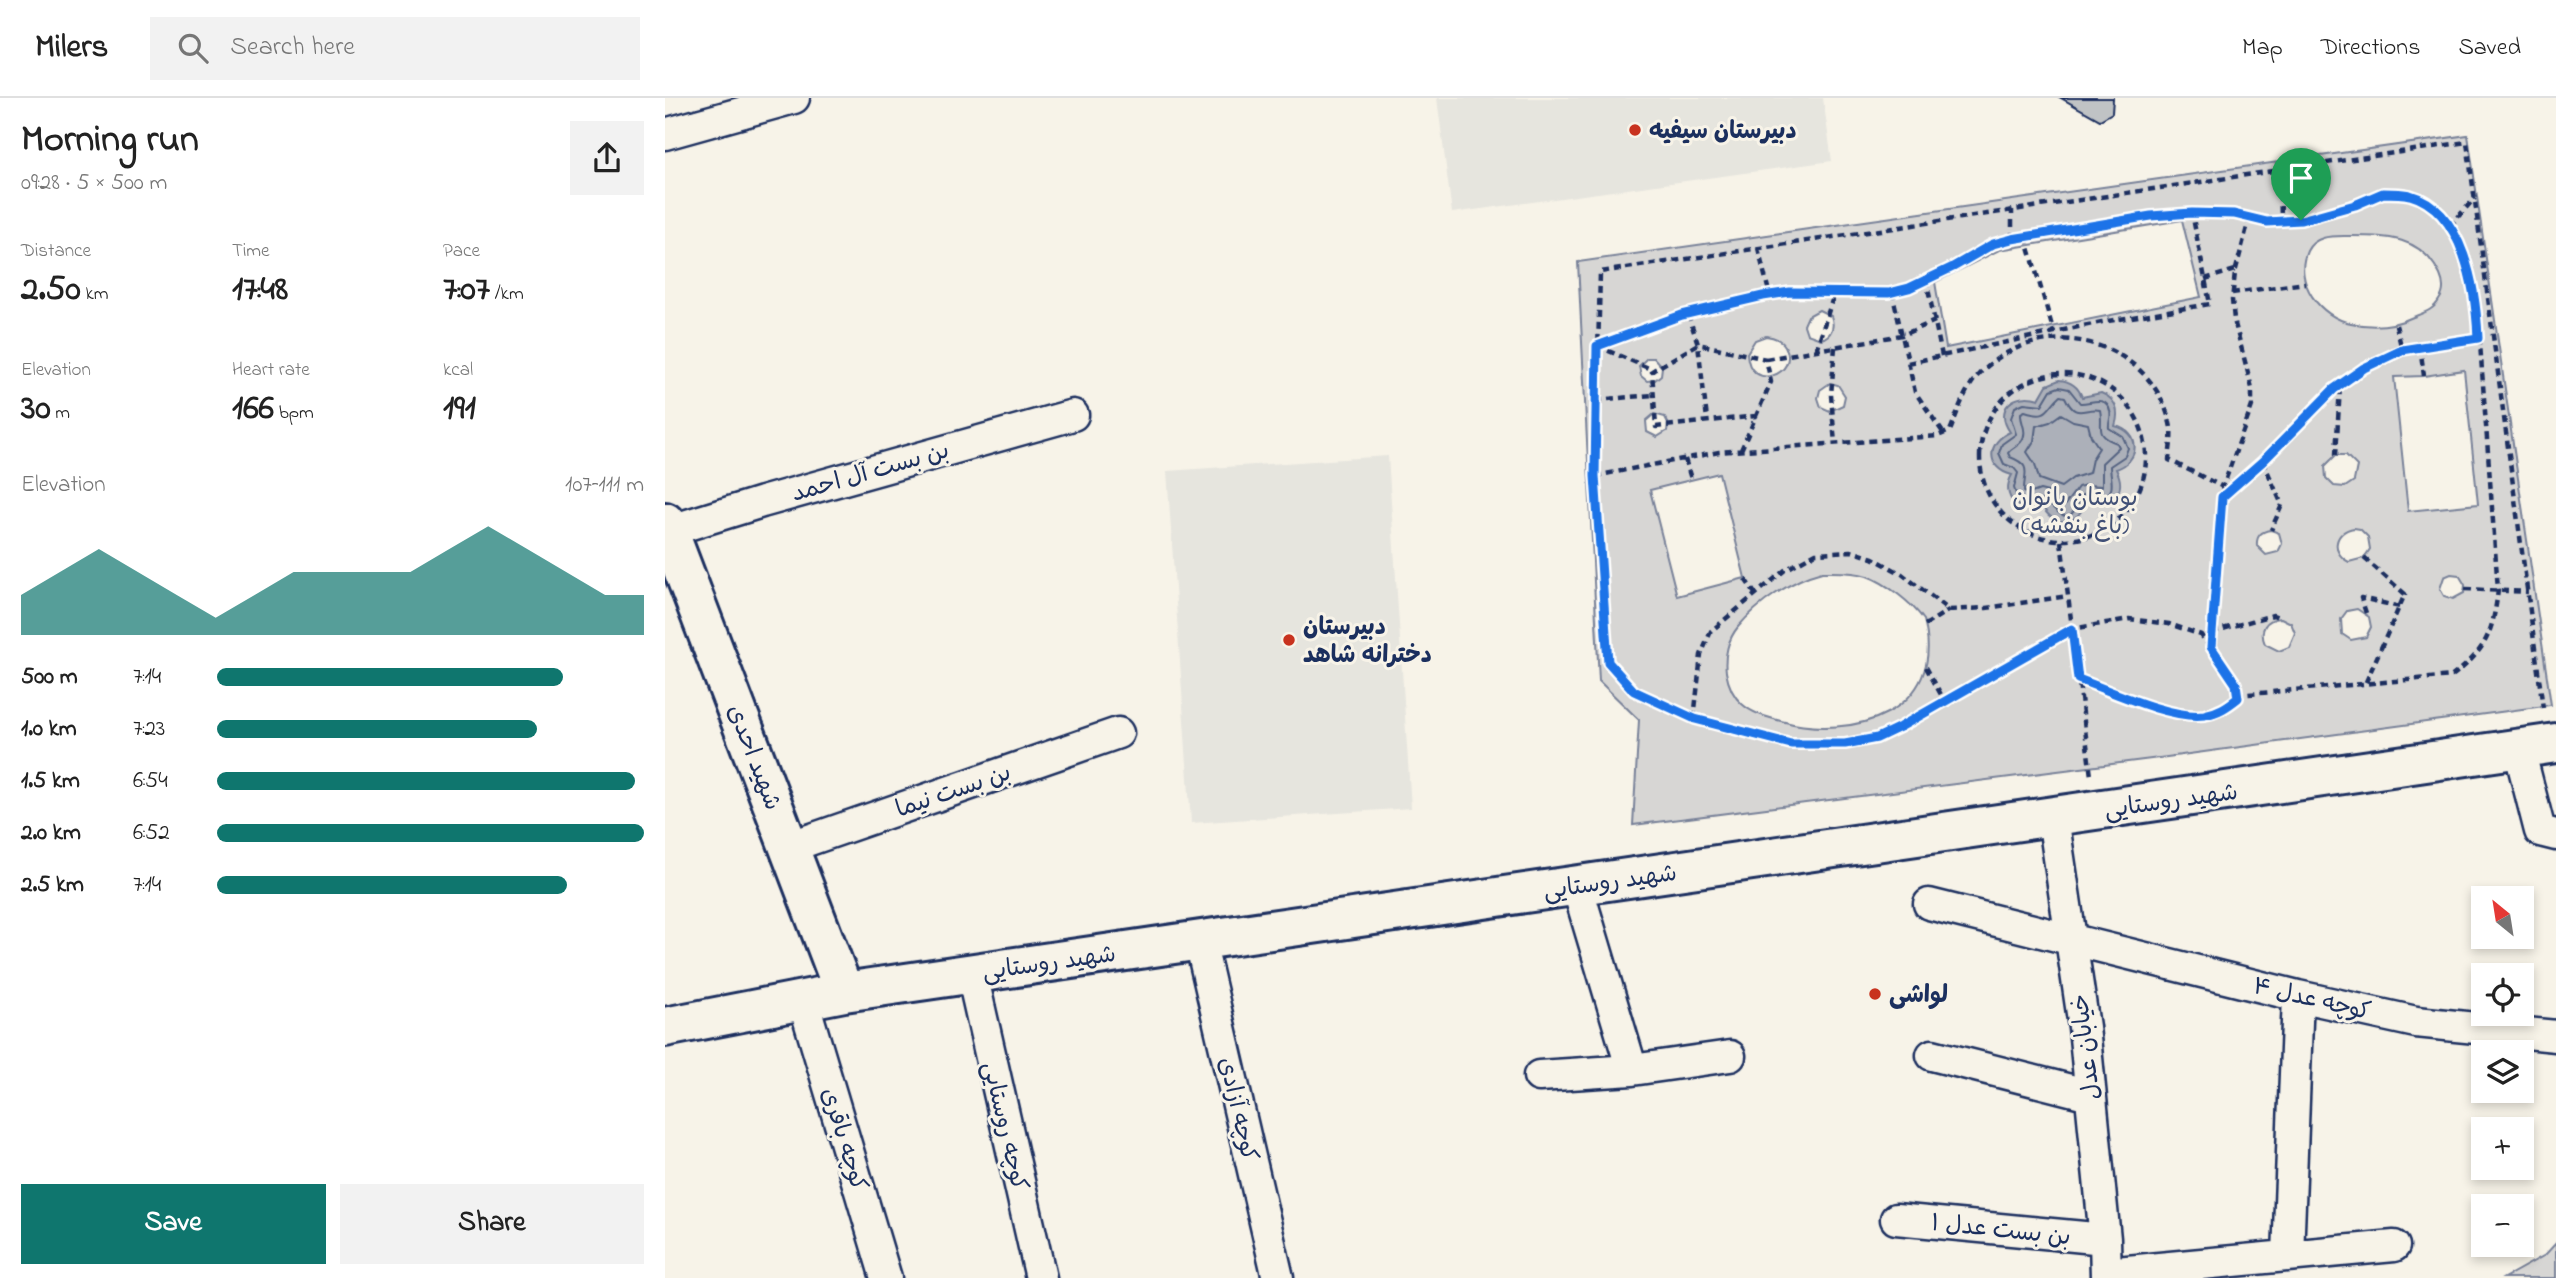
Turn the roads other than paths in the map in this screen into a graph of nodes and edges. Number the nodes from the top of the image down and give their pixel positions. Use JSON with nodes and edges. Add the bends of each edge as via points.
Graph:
{"nodes":[{"id":1,"x":794,"y":98,"type":"edge"},
{"id":2,"x":665,"y":134,"type":"edge"},
{"id":3,"x":1073,"y":415,"type":"dead end"},
{"id":4,"x":667,"y":526,"type":"edge"},
{"id":5,"x":1118,"y":733,"type":"dead end"},
{"id":6,"x":2541,"y":746,"type":"edge"},
{"id":7,"x":2053,"y":817,"type":"junction"},
{"id":8,"x":2556,"y":835,"type":"edge"},
{"id":9,"x":789,"y":847,"type":"junction"},
{"id":10,"x":1577,"y":886,"type":"junction"},
{"id":11,"x":1929,"y":904,"type":"dead end"},
{"id":12,"x":2071,"y":940,"type":"junction"},
{"id":13,"x":1200,"y":941,"type":"junction"},
{"id":14,"x":972,"y":974,"type":"junction"},
{"id":15,"x":844,"y":992,"type":"junction"},
{"id":16,"x":2298,"y":996,"type":"junction"},
{"id":17,"x":803,"y":1000,"type":"junction"},
{"id":18,"x":665,"y":1027,"type":"edge"},
{"id":19,"x":2556,"y":1036,"type":"edge"},
{"id":20,"x":1933,"y":1055,"type":"dead end"},
{"id":21,"x":1730,"y":1056,"type":"dead end"},
{"id":22,"x":1632,"y":1070,"type":"junction"},
{"id":23,"x":1539,"y":1076,"type":"dead end"},
{"id":24,"x":2090,"y":1095,"type":"junction"},
{"id":25,"x":1896,"y":1219,"type":"dead end"},
{"id":26,"x":2105,"y":1239,"type":"junction"},
{"id":27,"x":2394,"y":1246,"type":"dead end"},
{"id":28,"x":2288,"y":1256,"type":"junction"},
{"id":29,"x":2106,"y":1275,"type":"edge"},
{"id":30,"x":886,"y":1278,"type":"edge"},
{"id":31,"x":1041,"y":1278,"type":"edge"},
{"id":32,"x":1278,"y":1278,"type":"edge"}],
"edges":[{"from":1,"to":2,"type":"street"},
{"from":3,"to":4,"type":"street","name":"بن بست آل احمد"},
{"from":4,"to":9,"type":"street","name":"شهید احدی"},
{"from":5,"to":9,"type":"street","name":"بن بست نیما"},
{"from":6,"to":7,"type":"street","name":"شهید روستایی"},
{"from":6,"to":8,"type":"street","via":[[2540,831]]},
{"from":7,"to":10,"type":"street","name":"شهید روستایی"},
{"from":7,"to":12,"type":"street","name":"خیابان عدل"},
{"from":9,"to":15,"type":"street","name":"شهید احدی"},
{"from":10,"to":13,"type":"street","name":"شهید روستایی"},
{"from":10,"to":22,"type":"street"},
{"from":11,"to":12,"type":"street","name":"کوچه عدل ۴"},
{"from":12,"to":16,"type":"street","name":"کوچه عدل ۴"},
{"from":12,"to":24,"type":"street","name":"خیابان عدل"},
{"from":13,"to":14,"type":"street","name":"شهید روستایی"},
{"from":13,"to":32,"type":"street","name":"کوچه آزادی"},
{"from":14,"to":15,"type":"street","name":"شهید روستایی"},
{"from":14,"to":31,"type":"street","name":"کوچه روستایی"},
{"from":15,"to":17,"type":"street","name":"شهید روستایی"},
{"from":16,"to":19,"type":"street","name":"کوچه عدل ۴","via":[[2416,1022]]},
{"from":16,"to":28,"type":"street"},
{"from":17,"to":18,"type":"street","name":"شهید روستایی"},
{"from":17,"to":30,"type":"street","name":"کوچه باقری"},
{"from":20,"to":24,"type":"street"},
{"from":21,"to":22,"type":"street"},
{"from":22,"to":23,"type":"street"},
{"from":24,"to":26,"type":"street","name":"خیابان عدل"},
{"from":25,"to":26,"type":"street","name":"بن بست عدل ۱"},
{"from":26,"to":29,"type":"street","name":"خیابان عدل"},
{"from":27,"to":28,"type":"street"},
{"from":28,"to":29,"type":"street"}]}
